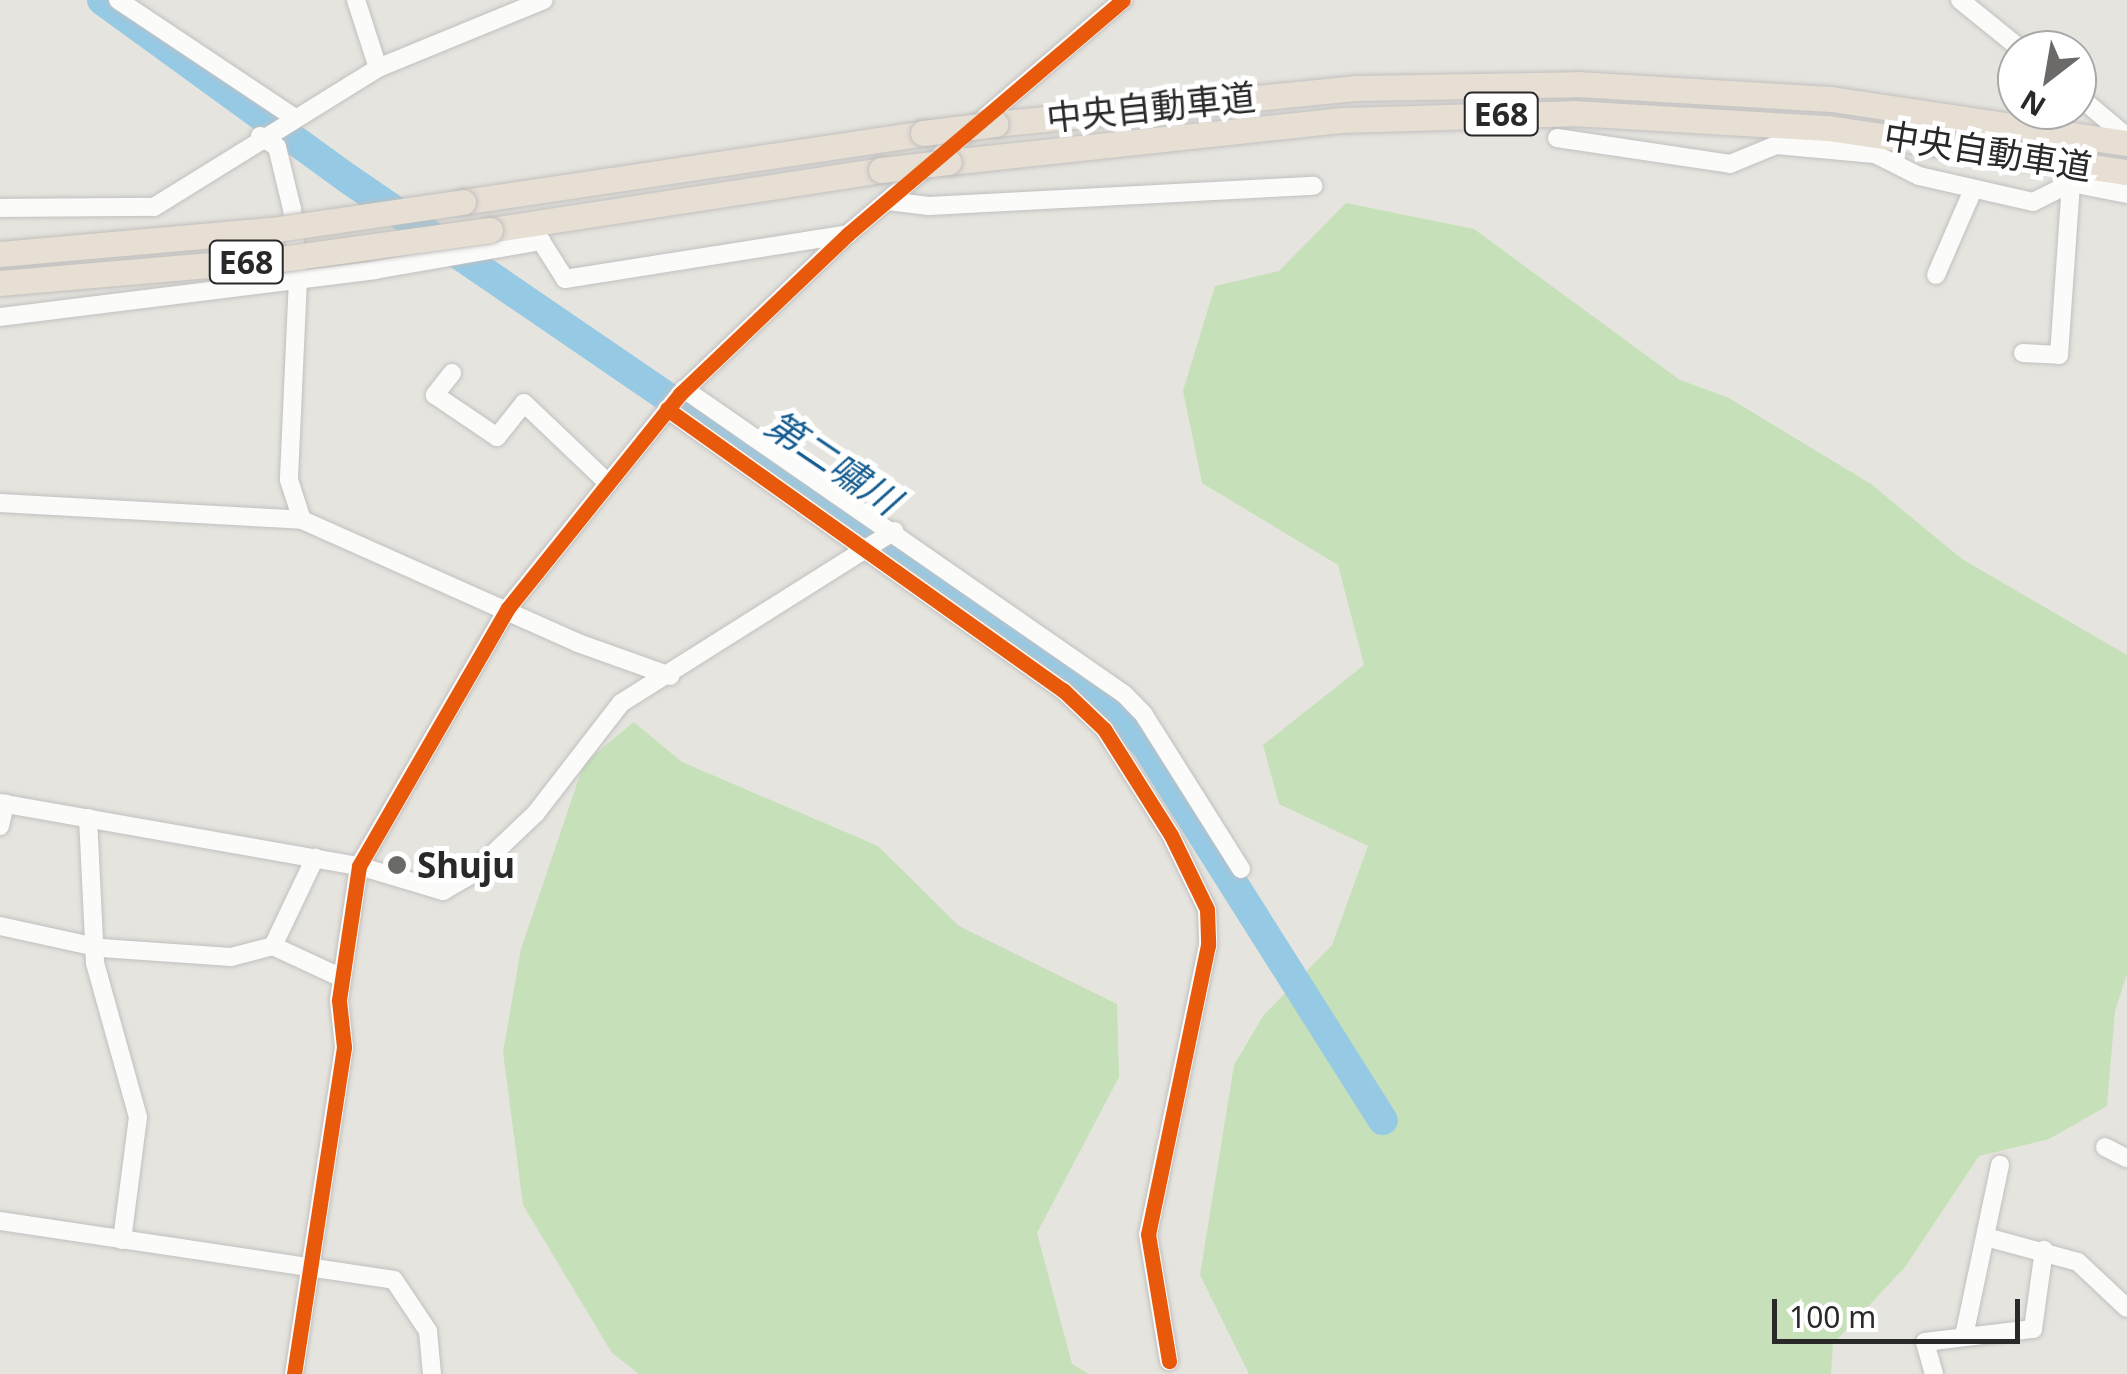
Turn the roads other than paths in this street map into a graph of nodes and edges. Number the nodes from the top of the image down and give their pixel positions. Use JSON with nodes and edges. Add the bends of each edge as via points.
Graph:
{"nodes":[{"id":1,"x":118,"y":0,"type":"edge"},
{"id":2,"x":356,"y":0,"type":"edge"},
{"id":3,"x":544,"y":0,"type":"edge"},
{"id":4,"x":1123,"y":0,"type":"edge"},
{"id":5,"x":1960,"y":0,"type":"edge"},
{"id":6,"x":1997,"y":30,"type":"edge"},
{"id":7,"x":378,"y":68,"type":"junction"},
{"id":8,"x":2097,"y":113,"type":"edge"},
{"id":9,"x":289,"y":118,"type":"junction"},
{"id":10,"x":264,"y":133,"type":"junction"},
{"id":11,"x":1558,"y":138,"type":"dead end"},
{"id":12,"x":2127,"y":140,"type":"edge"},
{"id":13,"x":2127,"y":172,"type":"edge"},
{"id":14,"x":2070,"y":183,"type":"junction"},
{"id":15,"x":1312,"y":186,"type":"dead end"},
{"id":16,"x":1973,"y":190,"type":"junction"},
{"id":17,"x":2127,"y":194,"type":"edge"},
{"id":18,"x":888,"y":201,"type":"junction"},
{"id":19,"x":0,"y":208,"type":"edge"},
{"id":20,"x":848,"y":234,"type":"junction"},
{"id":21,"x":0,"y":254,"type":"edge"},
{"id":22,"x":1936,"y":275,"type":"dead end"},
{"id":23,"x":298,"y":280,"type":"junction"},
{"id":24,"x":0,"y":283,"type":"edge"},
{"id":25,"x":0,"y":316,"type":"edge"},
{"id":26,"x":2023,"y":353,"type":"dead end"},
{"id":27,"x":452,"y":373,"type":"dead end"},
{"id":28,"x":682,"y":391,"type":"junction"},
{"id":29,"x":667,"y":409,"type":"junction"},
{"id":30,"x":608,"y":483,"type":"junction"},
{"id":31,"x":0,"y":503,"type":"edge"},
{"id":32,"x":302,"y":520,"type":"junction"},
{"id":33,"x":891,"y":533,"type":"junction"},
{"id":34,"x":868,"y":548,"type":"junction"},
{"id":35,"x":508,"y":608,"type":"junction"},
{"id":36,"x":670,"y":676,"type":"junction"},
{"id":37,"x":2,"y":804,"type":"edge"},
{"id":38,"x":88,"y":818,"type":"junction"},
{"id":39,"x":0,"y":826,"type":"edge"},
{"id":40,"x":315,"y":858,"type":"junction"},
{"id":41,"x":359,"y":866,"type":"junction"},
{"id":42,"x":1241,"y":869,"type":"dead end"},
{"id":43,"x":0,"y":926,"type":"edge"},
{"id":44,"x":273,"y":946,"type":"junction"},
{"id":45,"x":95,"y":947,"type":"junction"},
{"id":46,"x":342,"y":978,"type":"junction"},
{"id":47,"x":2105,"y":1147,"type":"dead end"},
{"id":48,"x":2127,"y":1158,"type":"edge"},
{"id":49,"x":2000,"y":1165,"type":"dead end"},
{"id":50,"x":0,"y":1221,"type":"edge"},
{"id":51,"x":1986,"y":1237,"type":"junction"},
{"id":52,"x":122,"y":1240,"type":"junction"},
{"id":53,"x":2044,"y":1250,"type":"junction"},
{"id":54,"x":311,"y":1269,"type":"junction"},
{"id":55,"x":2127,"y":1308,"type":"edge"},
{"id":56,"x":1964,"y":1336,"type":"junction"},
{"id":57,"x":1170,"y":1361,"type":"dead end"},
{"id":58,"x":294,"y":1374,"type":"edge"},
{"id":59,"x":432,"y":1374,"type":"edge"},
{"id":60,"x":1934,"y":1374,"type":"edge"}],
"edges":[{"from":1,"to":9,"type":"street"},
{"from":2,"to":7,"type":"street"},
{"from":3,"to":7,"type":"street"},
{"from":4,"to":18,"type":"street"},
{"from":5,"to":6,"type":"street"},
{"from":7,"to":9,"type":"street"},
{"from":8,"to":12,"type":"street"},
{"from":9,"to":10,"type":"street"},
{"from":10,"to":19,"type":"street","via":[[154,207]]},
{"from":10,"to":23,"type":"street","via":[[277,147],[292,209]]},
{"from":11,"to":16,"type":"street","via":[[1730,164],[1776,146],[1876,154],[1919,176]]},
{"from":12,"to":21,"type":"highway","name":"中央自動車道","number":"E68","bridge":true,"via":[[1735,90],[1493,83],[1165,103],[278,229]]},
{"from":13,"to":24,"type":"highway","name":"中央自動車道","number":"E68","bridge":true,"via":[[1828,128],[1573,113],[1343,120],[880,170],[282,259]]},
{"from":14,"to":16,"type":"street","via":[[2033,202]]},
{"from":14,"to":17,"type":"street"},
{"from":14,"to":26,"type":"street","via":[[2059,355]]},
{"from":15,"to":18,"type":"street","via":[[929,206]]},
{"from":16,"to":22,"type":"street"},
{"from":18,"to":20,"type":"street"},
{"from":20,"to":23,"type":"street","via":[[564,279],[541,241]]},
{"from":20,"to":28,"type":"street"},
{"from":23,"to":25,"type":"street"},
{"from":23,"to":32,"type":"street","via":[[289,480]]},
{"from":27,"to":30,"type":"street","via":[[435,395],[497,437],[524,403]]},
{"from":28,"to":29,"type":"street"},
{"from":28,"to":33,"type":"street"},
{"from":29,"to":30,"type":"street"},
{"from":29,"to":34,"type":"street"},
{"from":30,"to":35,"type":"street"},
{"from":31,"to":32,"type":"street"},
{"from":32,"to":35,"type":"street"},
{"from":33,"to":34,"type":"street"},
{"from":33,"to":42,"type":"street","via":[[1124,694]]},
{"from":34,"to":36,"type":"street"},
{"from":34,"to":57,"type":"street","via":[[1064,690],[1104,729],[1171,835],[1206,909],[1208,944],[1148,1234]]},
{"from":35,"to":36,"type":"street","via":[[578,643]]},
{"from":35,"to":41,"type":"street"},
{"from":36,"to":41,"type":"street","via":[[621,703],[536,813],[472,874],[442,891]]},
{"from":37,"to":38,"type":"street"},
{"from":37,"to":39,"type":"street"},
{"from":38,"to":40,"type":"street"},
{"from":38,"to":45,"type":"street"},
{"from":40,"to":41,"type":"street"},
{"from":40,"to":44,"type":"street"},
{"from":41,"to":46,"type":"street"},
{"from":43,"to":45,"type":"street"},
{"from":44,"to":45,"type":"street","via":[[232,957]]},
{"from":44,"to":46,"type":"street"},
{"from":45,"to":52,"type":"street","via":[[138,1117]]},
{"from":46,"to":54,"type":"street","via":[[344,1047]]},
{"from":47,"to":48,"type":"street"},
{"from":49,"to":51,"type":"street"},
{"from":50,"to":52,"type":"street"},
{"from":51,"to":53,"type":"street"},
{"from":51,"to":56,"type":"street"},
{"from":52,"to":54,"type":"street"},
{"from":53,"to":55,"type":"street","via":[[2078,1262]]},
{"from":53,"to":56,"type":"street","via":[[2033,1328]]},
{"from":54,"to":58,"type":"street"},
{"from":54,"to":59,"type":"street","via":[[394,1280],[428,1330]]},
{"from":56,"to":60,"type":"street","via":[[1925,1342]]}]}
